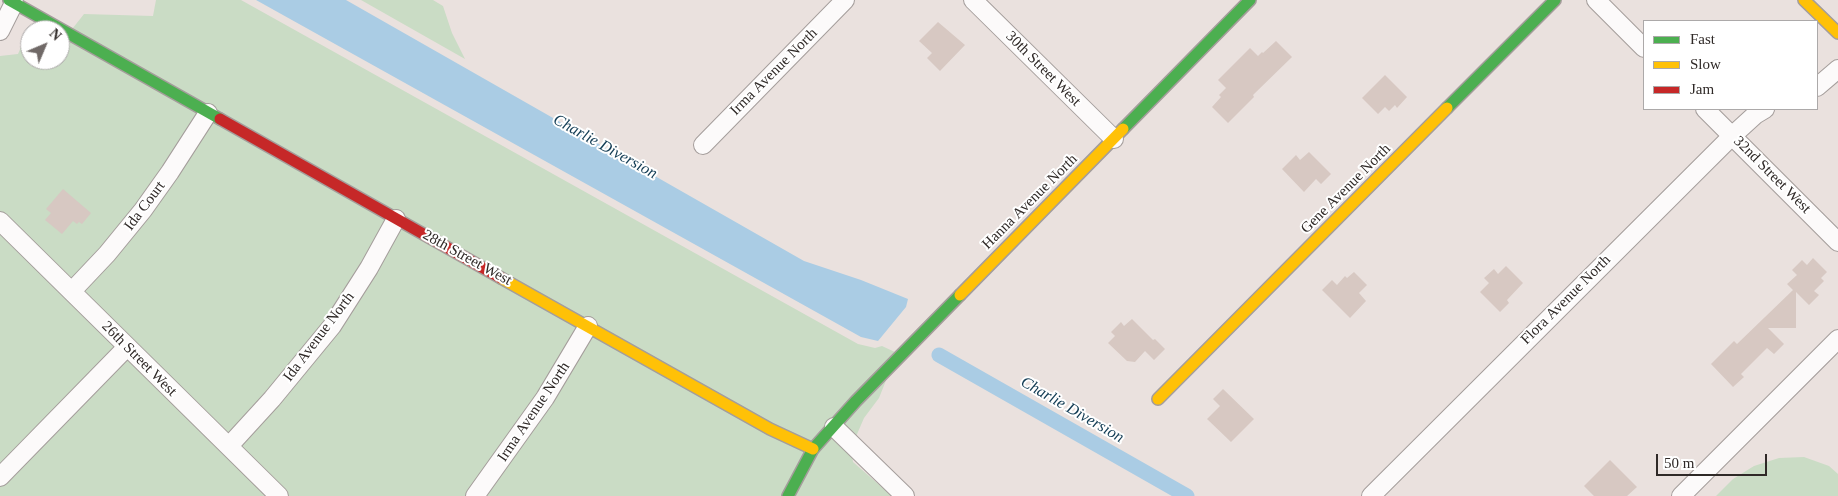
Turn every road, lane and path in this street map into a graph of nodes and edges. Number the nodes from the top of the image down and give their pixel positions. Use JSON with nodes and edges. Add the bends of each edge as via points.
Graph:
{"nodes":[{"id":1,"x":845,"y":0,"type":"edge"},
{"id":2,"x":973,"y":0,"type":"edge"},
{"id":3,"x":1250,"y":0,"type":"edge"},
{"id":4,"x":1555,"y":0,"type":"edge"},
{"id":5,"x":1596,"y":0,"type":"edge"},
{"id":6,"x":1804,"y":0,"type":"edge"},
{"id":7,"x":11,"y":2,"type":"edge"},
{"id":8,"x":0,"y":32,"type":"edge"},
{"id":9,"x":1838,"y":33,"type":"edge"},
{"id":10,"x":1643,"y":47,"type":"edge"},
{"id":11,"x":1838,"y":69,"type":"edge"},
{"id":12,"x":1818,"y":86,"type":"edge"},
{"id":13,"x":1706,"y":110,"type":"edge"},
{"id":14,"x":1763,"y":110,"type":"edge"},
{"id":15,"x":208,"y":113,"type":"junction"},
{"id":16,"x":1732,"y":136,"type":"junction"},
{"id":17,"x":1114,"y":139,"type":"junction"},
{"id":18,"x":703,"y":144,"type":"dead end"},
{"id":19,"x":396,"y":219,"type":"junction"},
{"id":20,"x":0,"y":221,"type":"edge"},
{"id":21,"x":1838,"y":242,"type":"edge"},
{"id":22,"x":72,"y":291,"type":"junction"},
{"id":23,"x":588,"y":326,"type":"junction"},
{"id":24,"x":1838,"y":340,"type":"edge"},
{"id":25,"x":127,"y":347,"type":"junction"},
{"id":26,"x":1158,"y":399,"type":"dead end"},
{"id":27,"x":834,"y":427,"type":"junction"},
{"id":28,"x":229,"y":446,"type":"junction"},
{"id":29,"x":813,"y":449,"type":"junction"},
{"id":30,"x":0,"y":478,"type":"edge"},
{"id":31,"x":279,"y":496,"type":"edge"},
{"id":32,"x":475,"y":496,"type":"edge"},
{"id":33,"x":788,"y":496,"type":"edge"},
{"id":34,"x":905,"y":496,"type":"edge"},
{"id":35,"x":1371,"y":496,"type":"edge"},
{"id":36,"x":1680,"y":496,"type":"edge"}],
"edges":[{"from":1,"to":18,"type":"street","name":"Irma Avenue North"},
{"from":2,"to":17,"type":"street","name":"30th Street West"},
{"from":3,"to":17,"type":"street","name":"Hanna Avenue North"},
{"from":4,"to":26,"type":"street","name":"Gene Avenue North"},
{"from":5,"to":10,"type":"street"},
{"from":6,"to":9,"type":"street"},
{"from":7,"to":8,"type":"street"},
{"from":7,"to":15,"type":"street","name":"28th Street West"},
{"from":11,"to":12,"type":"street"},
{"from":13,"to":16,"type":"street","name":"32nd Street West"},
{"from":14,"to":16,"type":"street","name":"Flora Avenue North"},
{"from":15,"to":19,"type":"street","name":"28th Street West"},
{"from":15,"to":22,"type":"street","name":"Ida Court","via":[[143,210]]},
{"from":16,"to":21,"type":"street","name":"32nd Street West"},
{"from":16,"to":35,"type":"street","name":"Flora Avenue North"},
{"from":17,"to":27,"type":"street","name":"Hanna Avenue North","via":[[906,349]]},
{"from":19,"to":23,"type":"street","name":"28th Street West"},
{"from":19,"to":28,"type":"street","name":"Ida Avenue North","via":[[332,326],[284,386]]},
{"from":20,"to":22,"type":"street","name":"26th Street West"},
{"from":22,"to":25,"type":"street","name":"26th Street West"},
{"from":23,"to":29,"type":"street","name":"28th Street West","via":[[770,429]]},
{"from":23,"to":32,"type":"street","name":"Irma Avenue North","via":[[545,398]]},
{"from":24,"to":36,"type":"street"},
{"from":25,"to":28,"type":"street","name":"26th Street West"},
{"from":25,"to":30,"type":"street"},
{"from":27,"to":29,"type":"street"},
{"from":27,"to":34,"type":"street"},
{"from":28,"to":31,"type":"street","name":"26th Street West"},
{"from":29,"to":33,"type":"street"}]}
